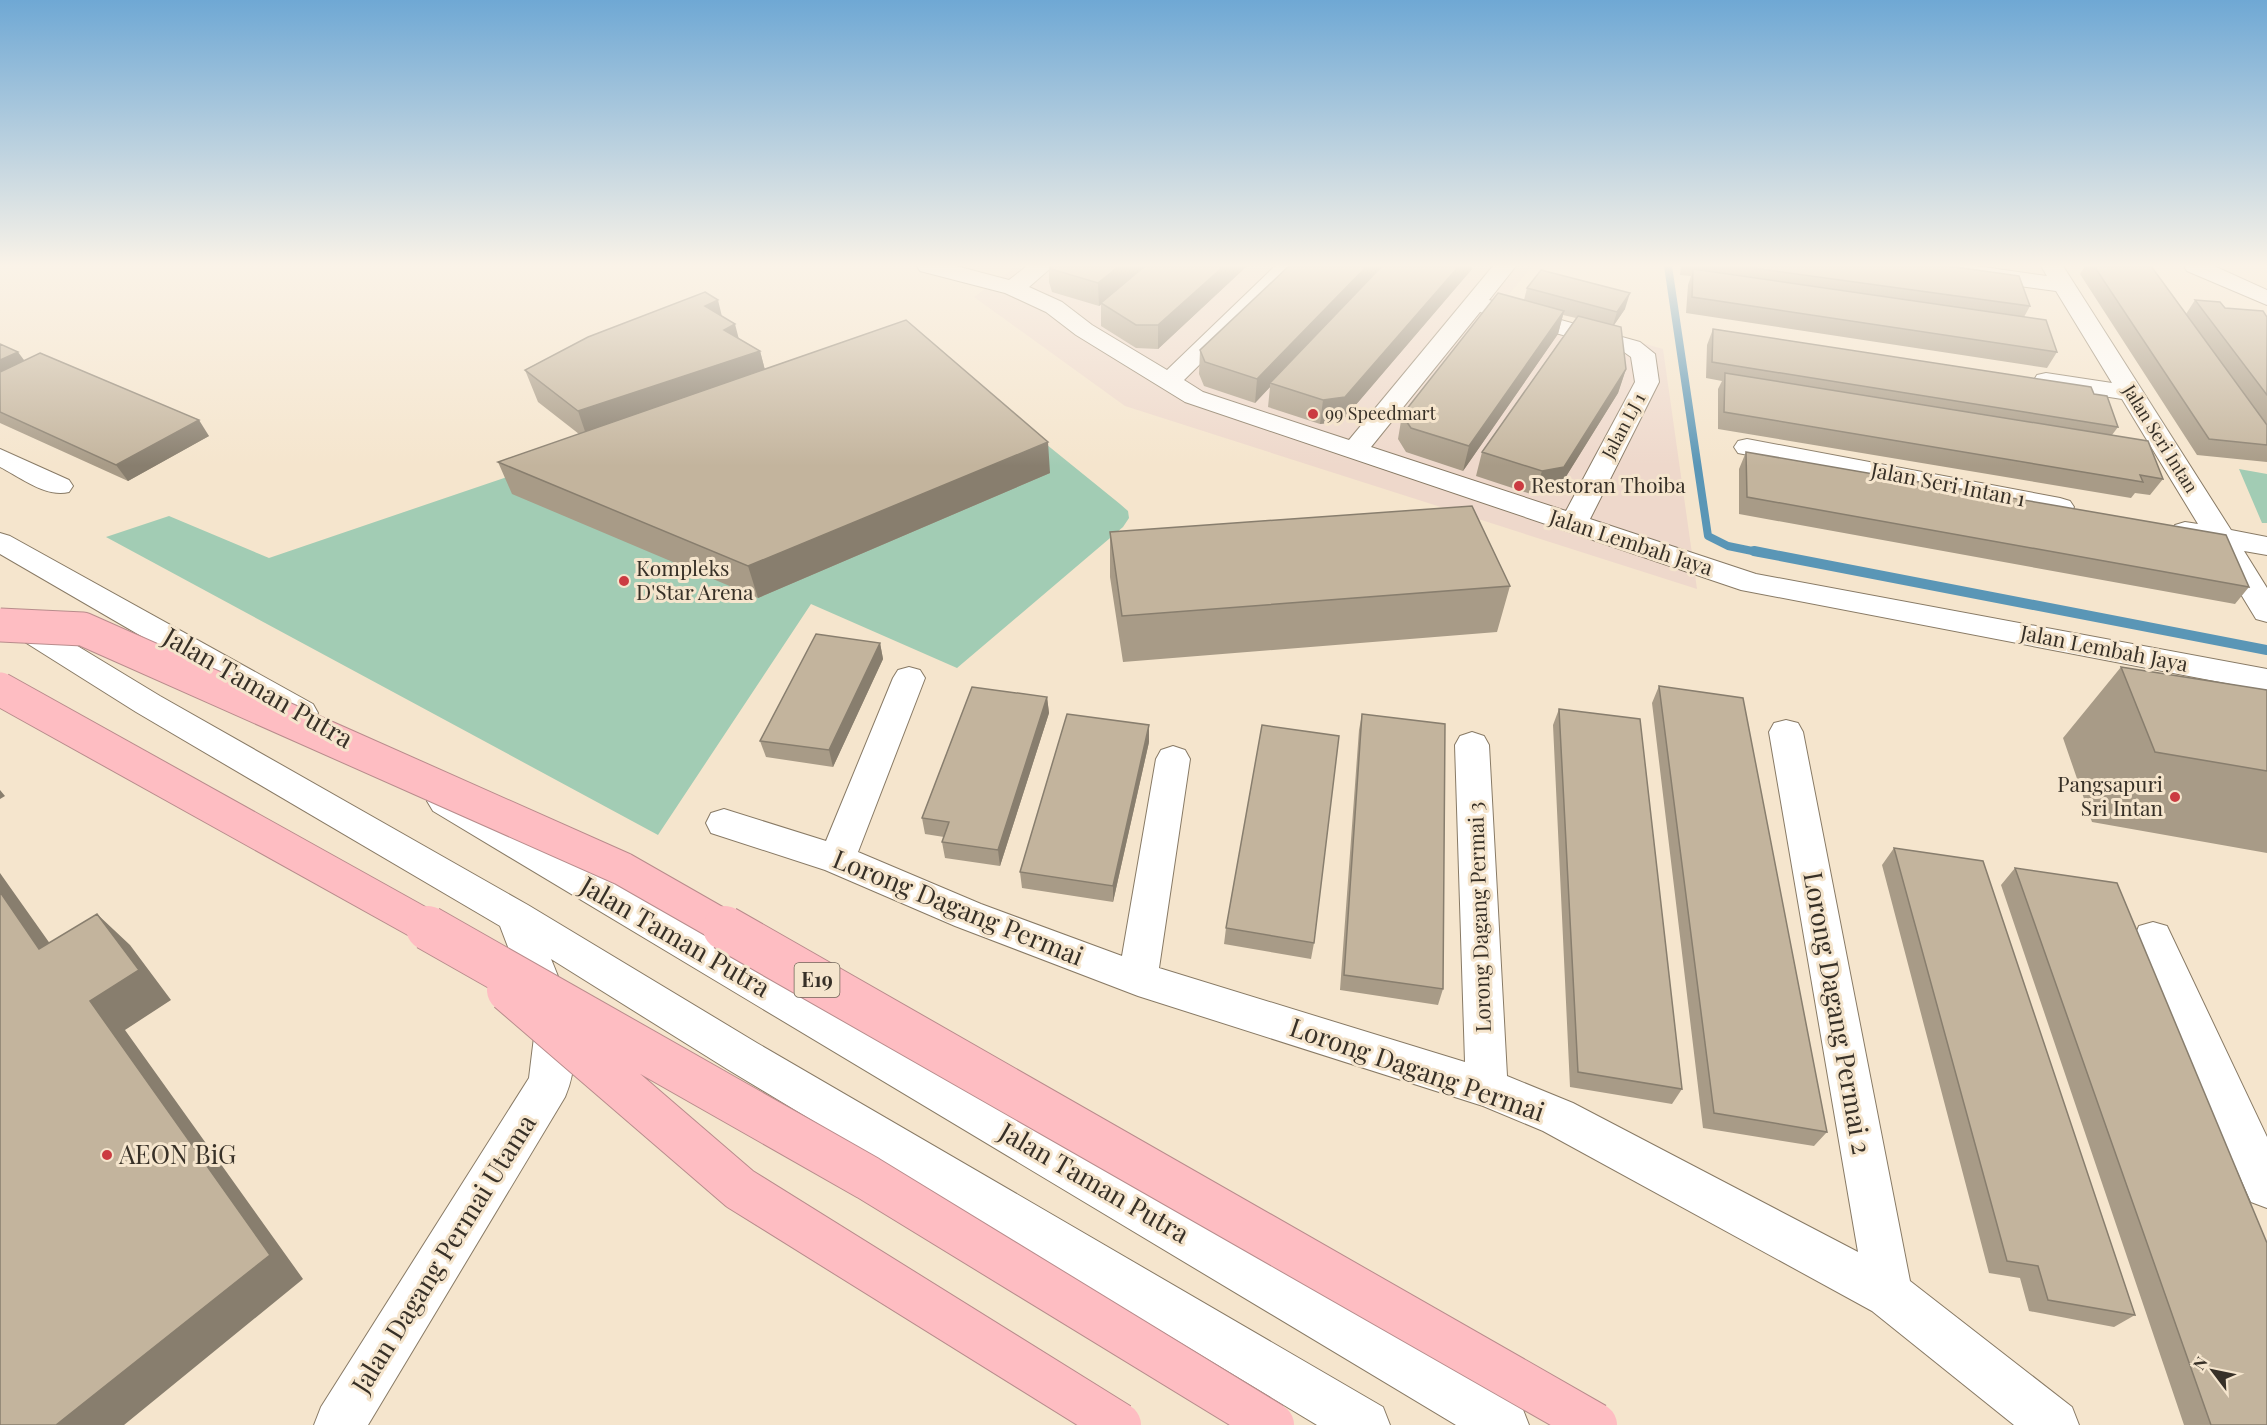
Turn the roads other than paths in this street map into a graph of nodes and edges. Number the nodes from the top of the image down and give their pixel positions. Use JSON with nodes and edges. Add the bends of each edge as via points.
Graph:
{"nodes":[{"id":1,"x":1088,"y":332,"type":"edge"},
{"id":2,"x":1219,"y":332,"type":"edge"},
{"id":3,"x":1451,"y":332,"type":"edge"},
{"id":4,"x":1580,"y":332,"type":"edge"},
{"id":5,"x":2093,"y":332,"type":"edge"},
{"id":6,"x":2026,"y":377,"type":"edge"},
{"id":7,"x":1170,"y":380,"type":"junction"},
{"id":8,"x":2131,"y":393,"type":"junction"},
{"id":9,"x":1747,"y":447,"type":"dead end"},
{"id":10,"x":1354,"y":451,"type":"junction"},
{"id":11,"x":0,"y":458,"type":"edge"},
{"id":12,"x":59,"y":486,"type":"dead end"},
{"id":13,"x":2082,"y":511,"type":"edge"},
{"id":14,"x":1573,"y":524,"type":"junction"},
{"id":15,"x":2163,"y":527,"type":"edge"},
{"id":16,"x":2220,"y":538,"type":"junction"},
{"id":17,"x":0,"y":542,"type":"edge"},
{"id":18,"x":2267,"y":546,"type":"edge"},
{"id":19,"x":2267,"y":612,"type":"edge"},
{"id":20,"x":0,"y":613,"type":"edge"},
{"id":21,"x":0,"y":625,"type":"edge"},
{"id":22,"x":909,"y":678,"type":"dead end"},
{"id":23,"x":2267,"y":680,"type":"edge"},
{"id":24,"x":0,"y":689,"type":"edge"},
{"id":25,"x":1786,"y":732,"type":"dead end"},
{"id":26,"x":1472,"y":745,"type":"dead end"},
{"id":27,"x":1173,"y":759,"type":"dead end"},
{"id":28,"x":724,"y":823,"type":"dead end"},
{"id":29,"x":837,"y":859,"type":"junction"},
{"id":30,"x":516,"y":916,"type":"junction"},
{"id":31,"x":2153,"y":938,"type":"dead end"},
{"id":32,"x":452,"y":940,"type":"junction"},
{"id":33,"x":1138,"y":979,"type":"junction"},
{"id":34,"x":742,"y":1056,"type":"junction"},
{"id":35,"x":550,"y":1083,"type":"junction"},
{"id":36,"x":1487,"y":1088,"type":"junction"},
{"id":37,"x":2267,"y":1186,"type":"edge"},
{"id":38,"x":1889,"y":1294,"type":"junction"},
{"id":39,"x":339,"y":1425,"type":"edge"},
{"id":40,"x":1119,"y":1425,"type":"edge"},
{"id":41,"x":1272,"y":1425,"type":"edge"},
{"id":42,"x":1365,"y":1425,"type":"edge"},
{"id":43,"x":1504,"y":1425,"type":"edge"},
{"id":44,"x":1595,"y":1425,"type":"edge"},
{"id":45,"x":2054,"y":1425,"type":"edge"}],
"edges":[{"from":1,"to":7,"type":"street","name":"Jalan Lembah Jaya"},
{"from":2,"to":7,"type":"street"},
{"from":3,"to":10,"type":"street"},
{"from":4,"to":14,"type":"street","name":"Jalan LJ 1","via":[[1632,347],[1643,354],[1647,382]]},
{"from":5,"to":8,"type":"street","name":"Jalan Seri Intan"},
{"from":6,"to":8,"type":"street"},
{"from":7,"to":10,"type":"street","name":"Jalan Lembah Jaya","via":[[1194,396]]},
{"from":8,"to":16,"type":"street","name":"Jalan Seri Intan"},
{"from":9,"to":13,"type":"street","name":"Jalan Seri Intan 1"},
{"from":10,"to":14,"type":"street","name":"Jalan Lembah Jaya"},
{"from":11,"to":12,"type":"street"},
{"from":14,"to":23,"type":"street","name":"Jalan Lembah Jaya","via":[[1752,583]]},
{"from":15,"to":16,"type":"street"},
{"from":16,"to":18,"type":"street"},
{"from":16,"to":19,"type":"street","name":"Jalan Seri Intan"},
{"from":17,"to":43,"type":"street","name":"Jalan Taman Putra","via":[[369,752],[472,818]]},
{"from":20,"to":30,"type":"street","via":[[148,704]]},
{"from":21,"to":44,"type":"highway","number":"E19","bridge":true,"via":[[83,629],[623,869]]},
{"from":22,"to":29,"type":"street"},
{"from":24,"to":32,"type":"highway","bridge":true},
{"from":25,"to":38,"type":"street","name":"Lorong Dagang Permai 2"},
{"from":26,"to":36,"type":"street","name":"Lorong Dagang Permai 3"},
{"from":27,"to":33,"type":"street"},
{"from":28,"to":29,"type":"street","name":"Lorong Dagang Permai"},
{"from":29,"to":33,"type":"street","name":"Lorong Dagang Permai","via":[[968,915]]},
{"from":30,"to":34,"type":"street"},
{"from":30,"to":35,"type":"street","name":"Jalan Dagang Permai Utama","via":[[547,997],[554,1037]]},
{"from":31,"to":37,"type":"street"},
{"from":32,"to":40,"type":"highway","bridge":true,"via":[[740,1189]]},
{"from":32,"to":41,"type":"highway","bridge":true,"via":[[868,1178]]},
{"from":33,"to":36,"type":"street","name":"Lorong Dagang Permai"},
{"from":34,"to":35,"type":"street","via":[[654,1042],[602,1055]]},
{"from":34,"to":42,"type":"street"},
{"from":35,"to":39,"type":"street","name":"Jalan Dagang Permai Utama"},
{"from":36,"to":38,"type":"street","name":"Lorong Dagang Permai","via":[[1558,1117]]},
{"from":38,"to":45,"type":"street","name":"Lorong Dagang Permai"}]}
